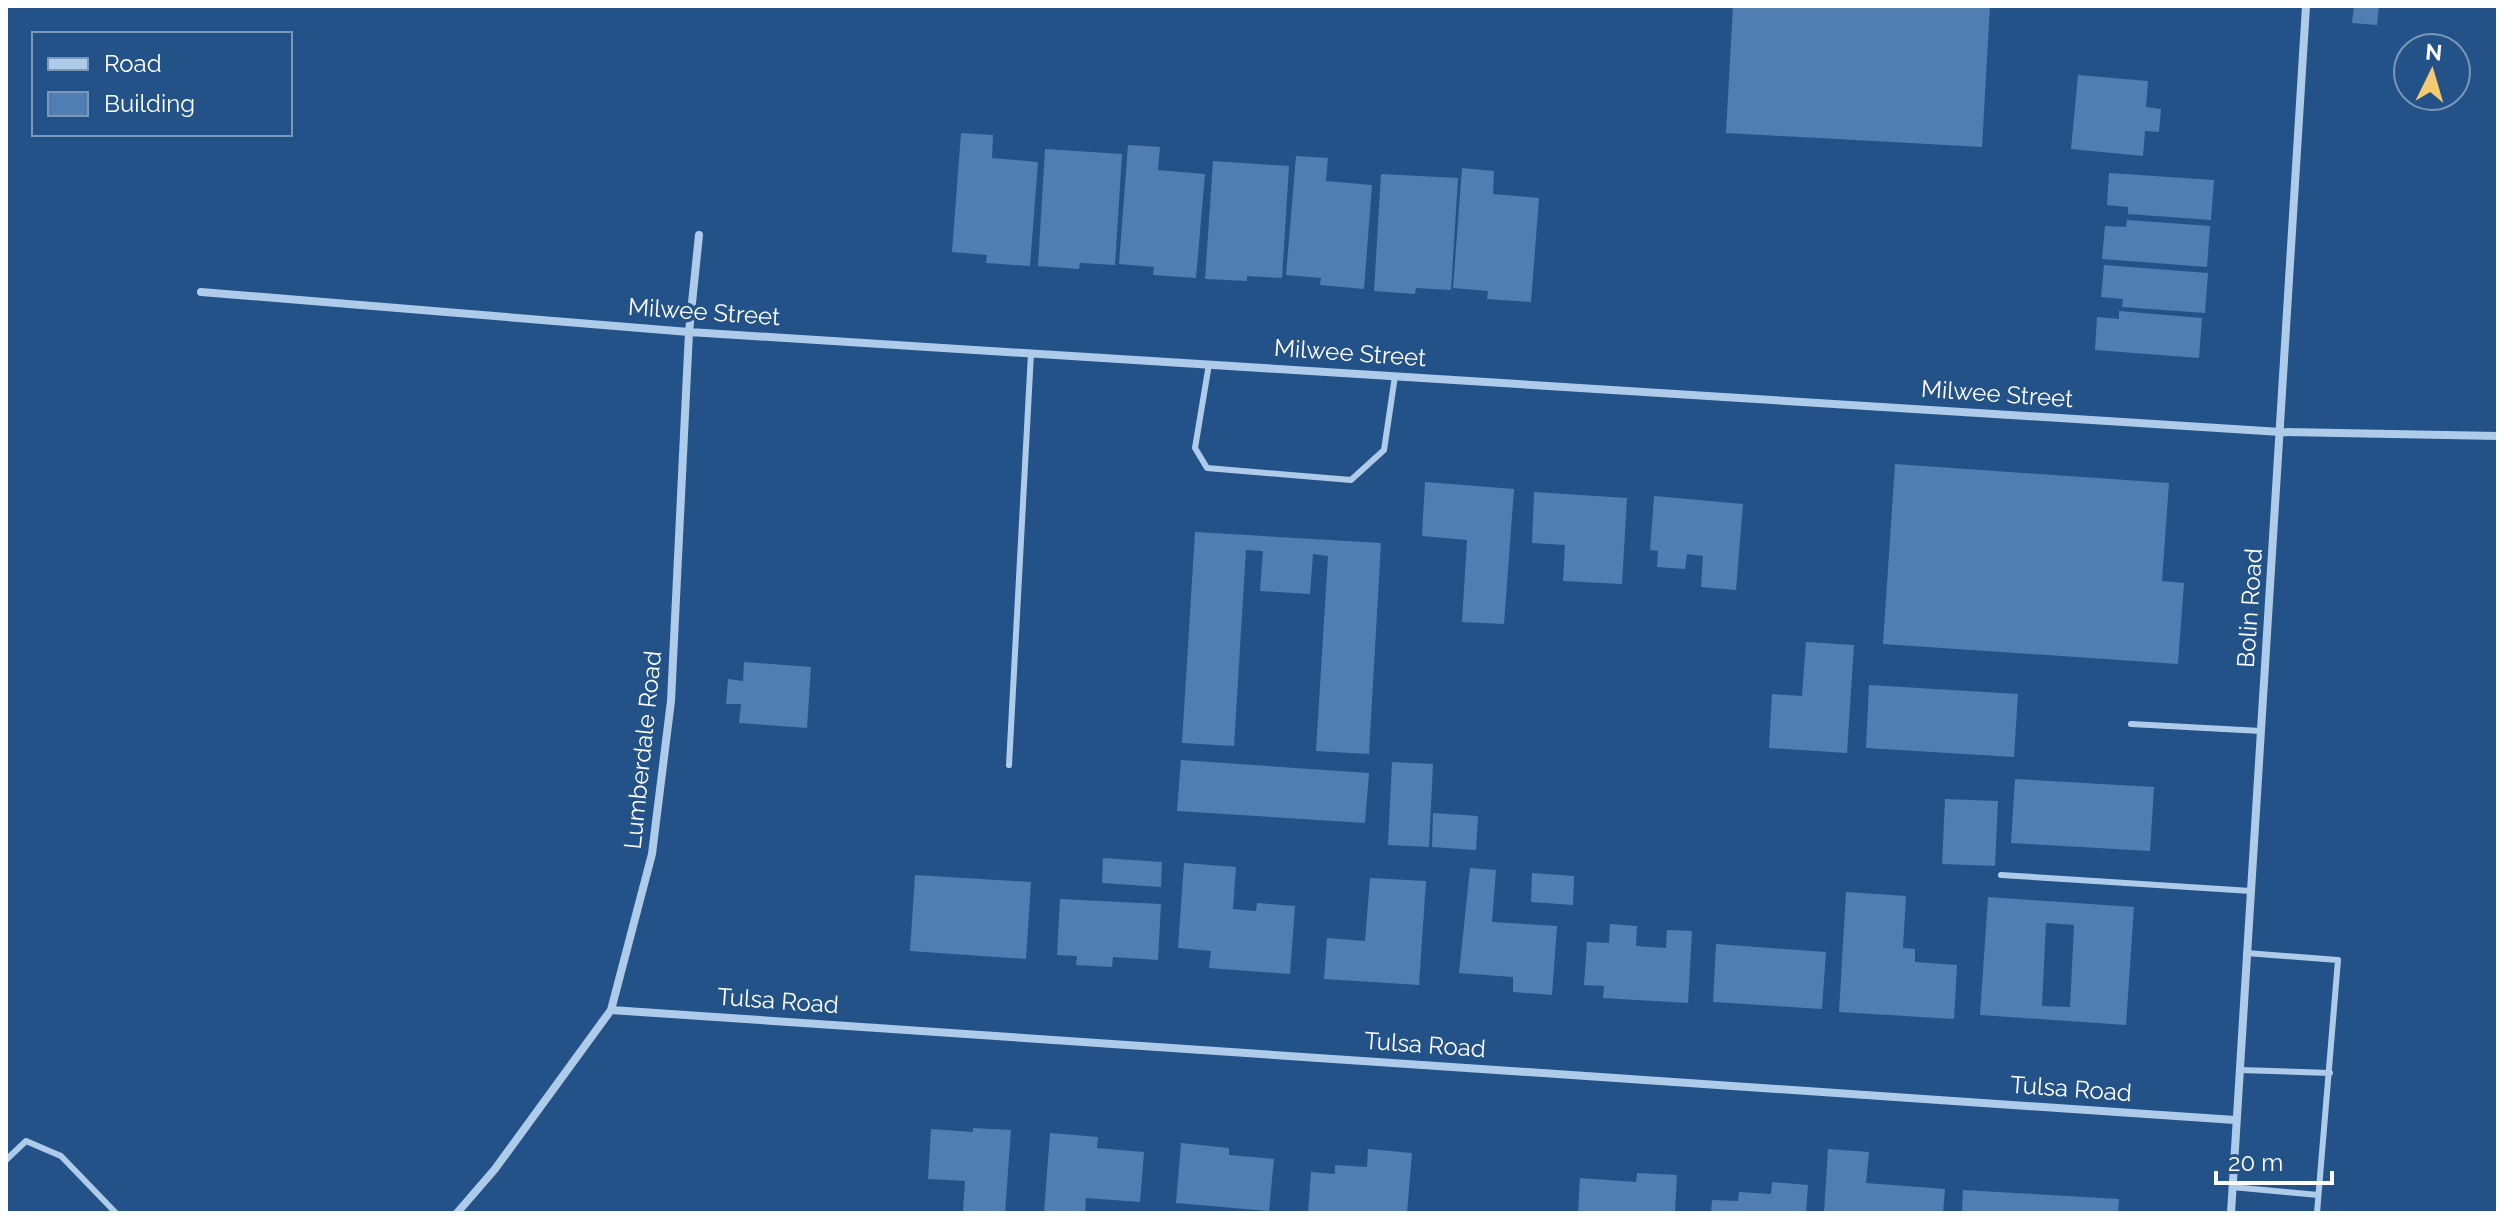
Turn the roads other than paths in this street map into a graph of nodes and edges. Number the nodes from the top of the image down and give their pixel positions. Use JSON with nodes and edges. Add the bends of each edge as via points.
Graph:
{"nodes":[{"id":1,"x":2306,"y":6,"type":"edge"},
{"id":2,"x":699,"y":235,"type":"dead end"},
{"id":3,"x":201,"y":292,"type":"dead end"},
{"id":4,"x":689,"y":332,"type":"junction"},
{"id":5,"x":1031,"y":353,"type":"junction"},
{"id":6,"x":1209,"y":364,"type":"junction"},
{"id":7,"x":1395,"y":376,"type":"junction"},
{"id":8,"x":2281,"y":432,"type":"junction"},
{"id":9,"x":2498,"y":436,"type":"edge"},
{"id":10,"x":2131,"y":724,"type":"dead end"},
{"id":11,"x":2261,"y":731,"type":"junction"},
{"id":12,"x":1009,"y":765,"type":"dead end"},
{"id":13,"x":2001,"y":875,"type":"dead end"},
{"id":14,"x":2251,"y":891,"type":"junction"},
{"id":15,"x":2246,"y":953,"type":"junction"},
{"id":16,"x":611,"y":1010,"type":"junction"},
{"id":17,"x":2239,"y":1070,"type":"junction"},
{"id":18,"x":2330,"y":1073,"type":"junction"},
{"id":19,"x":2235,"y":1120,"type":"junction"},
{"id":20,"x":6,"y":1160,"type":"edge"},
{"id":21,"x":2232,"y":1187,"type":"junction"},
{"id":22,"x":2318,"y":1195,"type":"junction"},
{"id":23,"x":116,"y":1213,"type":"edge"},
{"id":24,"x":457,"y":1213,"type":"edge"},
{"id":25,"x":2231,"y":1213,"type":"edge"},
{"id":26,"x":2317,"y":1213,"type":"edge"}],
"edges":[{"from":1,"to":8,"type":"street","name":"Bolin Road"},
{"from":2,"to":4,"type":"street","name":"Lumberdale Road"},
{"from":3,"to":4,"type":"street","name":"Milwee Street"},
{"from":4,"to":5,"type":"street","name":"Milwee Street"},
{"from":4,"to":16,"type":"street","name":"Lumberdale Road","via":[[671,701],[652,854]]},
{"from":5,"to":6,"type":"street","name":"Milwee Street"},
{"from":5,"to":12,"type":"lane"},
{"from":6,"to":7,"type":"street","name":"Milwee Street"},
{"from":6,"to":7,"type":"lane","via":[[1195,448],[1207,468],[1351,480],[1384,450]]},
{"from":7,"to":8,"type":"street","name":"Milwee Street"},
{"from":8,"to":9,"type":"street","name":"Milwee Street"},
{"from":8,"to":11,"type":"street","name":"Bolin Road"},
{"from":10,"to":11,"type":"lane"},
{"from":11,"to":14,"type":"street","name":"Bolin Road"},
{"from":13,"to":14,"type":"lane"},
{"from":14,"to":15,"type":"street","name":"Bolin Road"},
{"from":15,"to":17,"type":"street","name":"Bolin Road"},
{"from":15,"to":18,"type":"lane","via":[[2338,960]]},
{"from":16,"to":19,"type":"street","name":"Tulsa Road"},
{"from":16,"to":24,"type":"street","name":"Lumberdale Road"},
{"from":17,"to":18,"type":"lane"},
{"from":17,"to":19,"type":"street","name":"Bolin Road"},
{"from":18,"to":22,"type":"lane"},
{"from":19,"to":21,"type":"street","name":"Bolin Road"},
{"from":20,"to":23,"type":"lane","via":[[26,1141],[61,1156]]},
{"from":21,"to":22,"type":"lane"},
{"from":21,"to":25,"type":"street","name":"Bolin Road"},
{"from":22,"to":26,"type":"lane"}]}
